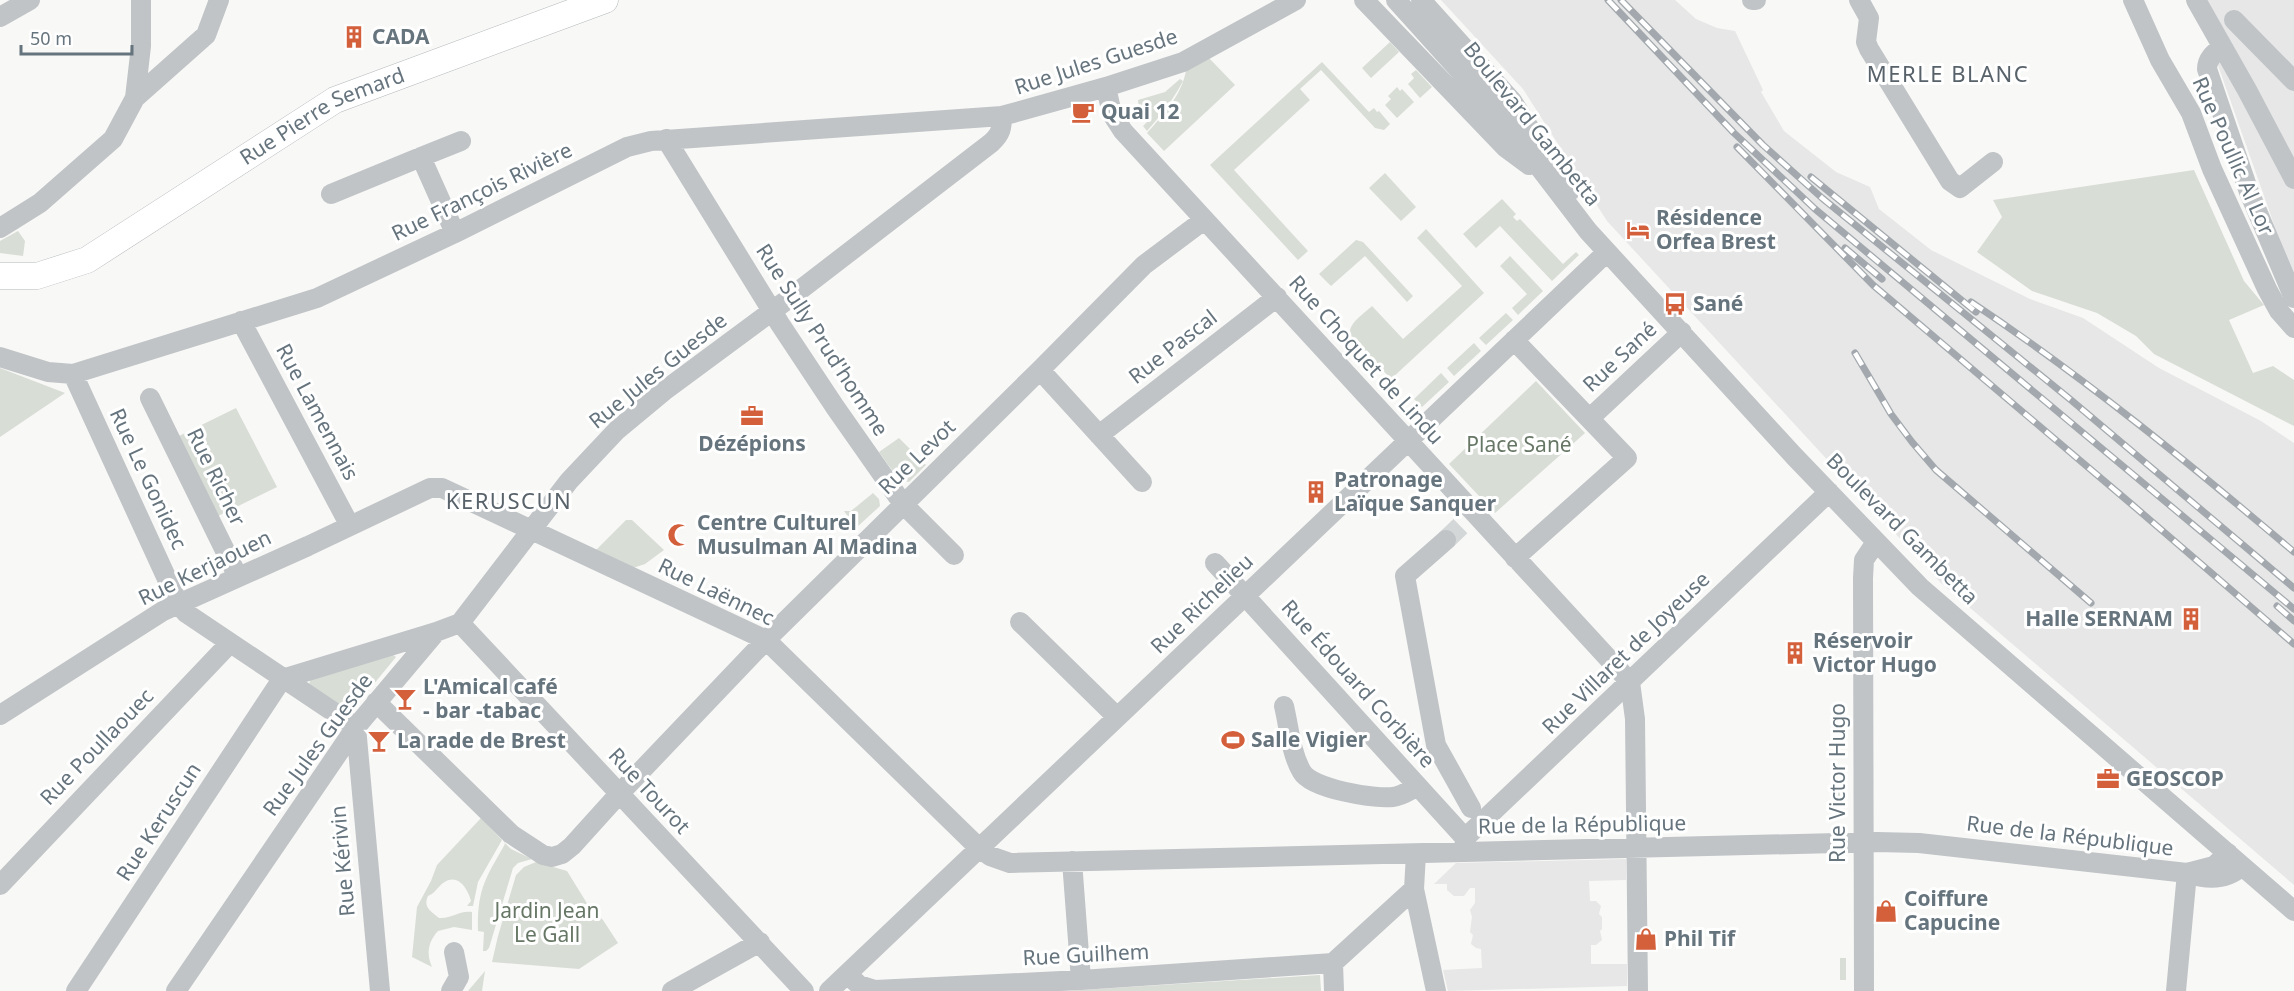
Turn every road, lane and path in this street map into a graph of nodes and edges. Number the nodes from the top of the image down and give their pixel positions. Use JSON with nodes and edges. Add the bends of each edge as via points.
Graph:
{"nodes":[{"id":1,"x":30,"y":0,"type":"edge"},
{"id":2,"x":141,"y":0,"type":"edge"},
{"id":3,"x":219,"y":0,"type":"edge"},
{"id":4,"x":605,"y":0,"type":"edge"},
{"id":5,"x":1296,"y":0,"type":"edge"},
{"id":6,"x":1364,"y":0,"type":"edge"},
{"id":7,"x":1396,"y":0,"type":"edge"},
{"id":8,"x":1421,"y":0,"type":"edge"},
{"id":9,"x":1859,"y":0,"type":"edge"},
{"id":10,"x":2133,"y":0,"type":"edge"},
{"id":11,"x":2196,"y":0,"type":"edge"},
{"id":12,"x":0,"y":17,"type":"edge"},
{"id":13,"x":2234,"y":20,"type":"dead end"},
{"id":14,"x":2222,"y":47,"type":"junction"},
{"id":15,"x":2234,"y":68,"type":"junction"},
{"id":16,"x":2294,"y":81,"type":"edge"},
{"id":17,"x":1106,"y":87,"type":"junction"},
{"id":18,"x":2213,"y":88,"type":"junction"},
{"id":19,"x":135,"y":98,"type":"junction"},
{"id":20,"x":1002,"y":116,"type":"junction"},
{"id":21,"x":666,"y":139,"type":"junction"},
{"id":22,"x":461,"y":141,"type":"dead end"},
{"id":23,"x":421,"y":157,"type":"junction"},
{"id":24,"x":1993,"y":162,"type":"dead end"},
{"id":25,"x":1544,"y":176,"type":"junction"},
{"id":26,"x":2294,"y":179,"type":"edge"},
{"id":27,"x":331,"y":194,"type":"dead end"},
{"id":28,"x":1204,"y":220,"type":"junction"},
{"id":29,"x":0,"y":228,"type":"edge"},
{"id":30,"x":455,"y":233,"type":"junction"},
{"id":31,"x":1607,"y":252,"type":"junction"},
{"id":32,"x":0,"y":260,"type":"edge"},
{"id":33,"x":59,"y":269,"type":"junction"},
{"id":34,"x":0,"y":276,"type":"edge"},
{"id":35,"x":2270,"y":296,"type":"junction"},
{"id":36,"x":1277,"y":297,"type":"junction"},
{"id":37,"x":2294,"y":298,"type":"edge"},
{"id":38,"x":772,"y":311,"type":"junction"},
{"id":39,"x":241,"y":321,"type":"junction"},
{"id":40,"x":2294,"y":328,"type":"edge"},
{"id":41,"x":1682,"y":332,"type":"junction"},
{"id":42,"x":1514,"y":340,"type":"junction"},
{"id":43,"x":0,"y":357,"type":"edge"},
{"id":44,"x":1040,"y":370,"type":"junction"},
{"id":45,"x":73,"y":374,"type":"junction"},
{"id":46,"x":150,"y":398,"type":"dead end"},
{"id":47,"x":1590,"y":418,"type":"junction"},
{"id":48,"x":1099,"y":435,"type":"junction"},
{"id":49,"x":1408,"y":441,"type":"junction"},
{"id":50,"x":1143,"y":482,"type":"dead end"},
{"id":51,"x":442,"y":488,"type":"joint"},
{"id":52,"x":1829,"y":492,"type":"junction"},
{"id":53,"x":903,"y":504,"type":"junction"},
{"id":54,"x":350,"y":526,"type":"junction"},
{"id":55,"x":531,"y":530,"type":"junction"},
{"id":56,"x":1446,"y":540,"type":"tunnel mouth"},
{"id":57,"x":1876,"y":542,"type":"junction"},
{"id":58,"x":954,"y":555,"type":"dead end"},
{"id":59,"x":1515,"y":558,"type":"junction"},
{"id":60,"x":1215,"y":563,"type":"dead end"},
{"id":61,"x":238,"y":577,"type":"junction"},
{"id":62,"x":1245,"y":596,"type":"junction"},
{"id":63,"x":179,"y":605,"type":"junction"},
{"id":64,"x":460,"y":622,"type":"junction"},
{"id":65,"x":1020,"y":622,"type":"dead end"},
{"id":66,"x":436,"y":632,"type":"junction"},
{"id":67,"x":766,"y":640,"type":"junction"},
{"id":68,"x":230,"y":643,"type":"junction"},
{"id":69,"x":282,"y":679,"type":"junction"},
{"id":70,"x":1630,"y":682,"type":"junction"},
{"id":71,"x":376,"y":702,"type":"junction"},
{"id":72,"x":1284,"y":705,"type":"dead end"},
{"id":73,"x":0,"y":715,"type":"edge"},
{"id":74,"x":1118,"y":717,"type":"junction"},
{"id":75,"x":356,"y":727,"type":"junction"},
{"id":76,"x":1418,"y":786,"type":"junction"},
{"id":77,"x":619,"y":794,"type":"junction"},
{"id":78,"x":1471,"y":808,"type":"dead end"},
{"id":79,"x":1862,"y":842,"type":"junction"},
{"id":80,"x":1465,"y":845,"type":"junction"},
{"id":81,"x":980,"y":848,"type":"junction"},
{"id":82,"x":1637,"y":848,"type":"junction"},
{"id":83,"x":1416,"y":854,"type":"junction"},
{"id":84,"x":2235,"y":860,"type":"junction"},
{"id":85,"x":1072,"y":861,"type":"junction"},
{"id":86,"x":2187,"y":873,"type":"junction"},
{"id":87,"x":0,"y":885,"type":"edge"},
{"id":88,"x":1414,"y":889,"type":"junction"},
{"id":89,"x":2294,"y":911,"type":"edge"},
{"id":90,"x":760,"y":942,"type":"junction"},
{"id":91,"x":454,"y":952,"type":"dead end"},
{"id":92,"x":1333,"y":963,"type":"junction"},
{"id":93,"x":847,"y":974,"type":"junction"},
{"id":94,"x":1081,"y":980,"type":"junction"},
{"id":95,"x":76,"y":991,"type":"edge"},
{"id":96,"x":176,"y":991,"type":"edge"},
{"id":97,"x":380,"y":991,"type":"edge"},
{"id":98,"x":451,"y":991,"type":"edge"},
{"id":99,"x":672,"y":991,"type":"edge"},
{"id":100,"x":804,"y":991,"type":"edge"},
{"id":101,"x":829,"y":991,"type":"edge"},
{"id":102,"x":1334,"y":991,"type":"edge"},
{"id":103,"x":1436,"y":991,"type":"edge"},
{"id":104,"x":1638,"y":991,"type":"edge"},
{"id":105,"x":1864,"y":991,"type":"edge"},
{"id":106,"x":2176,"y":991,"type":"edge"}],
"edges":[{"from":1,"to":12,"type":"street"},
{"from":2,"to":19,"type":"street"},
{"from":3,"to":19,"type":"street","via":[[206,35]]},
{"from":4,"to":33,"type":"main road","name":"Rue Pierre Semard","via":[[336,100],[123,239],[87,260]]},
{"from":5,"to":17,"type":"street","name":"Rue Jules Guesde","via":[[1183,62]]},
{"from":6,"to":25,"type":"street","via":[[1506,148]]},
{"from":7,"to":25,"type":"street","name":"Boulevard Gambetta","via":[[1497,112]]},
{"from":8,"to":31,"type":"street","name":"Boulevard Gambetta","via":[[1512,101]]},
{"from":9,"to":24,"type":"street","via":[[1869,18],[1869,49],[1950,181],[1960,188]]},
{"from":10,"to":35,"type":"street","name":"Rue Poullic Al Lor","via":[[2160,60],[2191,112],[2212,169]]},
{"from":11,"to":14,"type":"street"},
{"from":13,"to":16,"type":"street"},
{"from":14,"to":15,"type":"street"},
{"from":14,"to":18,"type":"street","via":[[2207,63]]},
{"from":15,"to":18,"type":"street","via":[[2220,77]]},
{"from":15,"to":26,"type":"street"},
{"from":17,"to":20,"type":"street","name":"Rue Jules Guesde"},
{"from":17,"to":28,"type":"street","name":"Rue Choquet de Lindu","via":[[1112,114],[1123,131]]},
{"from":18,"to":37,"type":"street","via":[[2249,192]]},
{"from":19,"to":29,"type":"street","via":[[113,139],[40,203]]},
{"from":20,"to":21,"type":"street","name":"Rue François Rivière"},
{"from":20,"to":38,"type":"street","name":"Rue Jules Guesde","via":[[1002,128],[991,143]]},
{"from":21,"to":30,"type":"street","name":"Rue François Rivière","via":[[627,147]]},
{"from":21,"to":38,"type":"street","name":"Rue Sully Prud'homme"},
{"from":22,"to":23,"type":"street"},
{"from":23,"to":27,"type":"street"},
{"from":23,"to":30,"type":"street"},
{"from":25,"to":31,"type":"street","name":"Boulevard Gambetta"},
{"from":28,"to":36,"type":"street","name":"Rue Choquet de Lindu"},
{"from":28,"to":44,"type":"street","name":"Rue Levot","via":[[1144,265]]},
{"from":30,"to":39,"type":"street","name":"Rue François Rivière","via":[[316,298]]},
{"from":31,"to":41,"type":"street","name":"Boulevard Gambetta"},
{"from":31,"to":42,"type":"street","name":"Rue Richelieu"},
{"from":32,"to":33,"type":"main road"},
{"from":33,"to":34,"type":"main road","name":"Rue Pierre Semard","via":[[37,276]]},
{"from":35,"to":37,"type":"street","via":[[2280,302]]},
{"from":35,"to":40,"type":"street","name":"Rue Poullic Al Lor"},
{"from":36,"to":48,"type":"street","name":"Rue Pascal"},
{"from":36,"to":49,"type":"street","name":"Rue Choquet de Lindu"},
{"from":38,"to":53,"type":"street","name":"Rue Sully Prud'homme"},
{"from":38,"to":55,"type":"street","name":"Rue Jules Guesde","via":[[617,430],[580,468]]},
{"from":39,"to":45,"type":"street","name":"Rue François Rivière"},
{"from":39,"to":54,"type":"street","name":"Rue Lamennais"},
{"from":41,"to":47,"type":"street","name":"Rue Sané"},
{"from":41,"to":52,"type":"street","name":"Boulevard Gambetta"},
{"from":42,"to":47,"type":"street"},
{"from":42,"to":49,"type":"street","name":"Rue Richelieu"},
{"from":43,"to":45,"type":"street","name":"Rue François Rivière","via":[[48,372]]},
{"from":44,"to":48,"type":"street"},
{"from":44,"to":53,"type":"street","name":"Rue Levot"},
{"from":45,"to":63,"type":"street","name":"Rue Le Gonidec"},
{"from":46,"to":61,"type":"street","name":"Rue Richer"},
{"from":47,"to":59,"type":"street","via":[[1627,458]]},
{"from":48,"to":50,"type":"street"},
{"from":49,"to":59,"type":"street","name":"Rue Choquet de Lindu"},
{"from":49,"to":62,"type":"street","name":"Rue Richelieu"},
{"from":51,"to":54,"type":"street","name":"Rue Kerjaouen","via":[[430,488]]},
{"from":51,"to":55,"type":"street","name":"Rue Laënnec"},
{"from":52,"to":57,"type":"street","name":"Boulevard Gambetta"},
{"from":52,"to":70,"type":"street","name":"Rue Villaret de Joyeuse"},
{"from":53,"to":58,"type":"street","name":"Rue Sully Prud'homme"},
{"from":53,"to":67,"type":"street","name":"Rue Levot"},
{"from":54,"to":61,"type":"street","name":"Rue Kerjaouen"},
{"from":55,"to":64,"type":"street","name":"Rue Jules Guesde"},
{"from":55,"to":67,"type":"street","name":"Rue Laënnec"},
{"from":56,"to":78,"type":"street","via":[[1405,576],[1436,745]]},
{"from":57,"to":79,"type":"street","name":"Rue Victor Hugo","via":[[1864,560],[1863,578]]},
{"from":57,"to":84,"type":"street","name":"Boulevard Gambetta","via":[[1920,587]]},
{"from":59,"to":70,"type":"street","name":"Rue Choquet de Lindu"},
{"from":60,"to":62,"type":"street","name":"Rue Édouard Corbière"},
{"from":61,"to":63,"type":"street","name":"Rue Kerjaouen"},
{"from":62,"to":74,"type":"street","name":"Rue Richelieu"},
{"from":62,"to":76,"type":"street","name":"Rue Édouard Corbière"},
{"from":63,"to":68,"type":"street","name":"Rue Le Gonidec"},
{"from":63,"to":73,"type":"street","name":"Rue Kerjaouen","via":[[163,611]]},
{"from":64,"to":66,"type":"street","name":"Rue Jules Guesde"},
{"from":64,"to":77,"type":"street","name":"Rue Tourot"},
{"from":65,"to":74,"type":"street"},
{"from":66,"to":69,"type":"street"},
{"from":66,"to":71,"type":"street","name":"Rue Jules Guesde"},
{"from":67,"to":77,"type":"street","name":"Rue Levot"},
{"from":67,"to":81,"type":"street","name":"Rue Laënnec"},
{"from":68,"to":69,"type":"street","name":"Rue Le Gonidec"},
{"from":68,"to":87,"type":"street","name":"Rue Poullaouec"},
{"from":69,"to":75,"type":"street","name":"Rue Le Gonidec"},
{"from":69,"to":95,"type":"street","name":"Rue Keruscun"},
{"from":70,"to":80,"type":"street","name":"Rue Villaret de Joyeuse"},
{"from":70,"to":82,"type":"street","via":[[1635,719]]},
{"from":71,"to":75,"type":"street","name":"Rue Jules Guesde"},
{"from":71,"to":77,"type":"street","name":"Rue Levot","via":[[511,834],[543,855],[562,854],[572,846]]},
{"from":72,"to":76,"type":"street","via":[[1296,759],[1302,774],[1311,782],[1380,797],[1394,797]]},
{"from":74,"to":81,"type":"street","name":"Rue Richelieu"},
{"from":75,"to":96,"type":"street","name":"Rue Jules Guesde"},
{"from":75,"to":97,"type":"street","name":"Rue Kérivin"},
{"from":76,"to":80,"type":"street","name":"Rue Édouard Corbière"},
{"from":77,"to":90,"type":"street","name":"Rue Tourot"},
{"from":79,"to":82,"type":"street","name":"Rue de la République"},
{"from":79,"to":86,"type":"street","name":"Rue de la République","via":[[1919,843]]},
{"from":79,"to":105,"type":"street","name":"Rue Victor Hugo"},
{"from":80,"to":82,"type":"street","name":"Rue de la République"},
{"from":80,"to":83,"type":"street","name":"Rue de la République"},
{"from":81,"to":85,"type":"street","name":"Rue de la République","via":[[1010,863]]},
{"from":81,"to":93,"type":"street","name":"Rue Richelieu"},
{"from":82,"to":104,"type":"street"},
{"from":83,"to":85,"type":"street","name":"Rue de la République"},
{"from":83,"to":88,"type":"street"},
{"from":84,"to":86,"type":"street","name":"Rue de la République"},
{"from":84,"to":89,"type":"street","name":"Boulevard Gambetta"},
{"from":85,"to":94,"type":"street"},
{"from":86,"to":106,"type":"street"},
{"from":88,"to":92,"type":"street"},
{"from":88,"to":103,"type":"street"},
{"from":90,"to":99,"type":"street"},
{"from":90,"to":100,"type":"street","name":"Rue Tourot"},
{"from":91,"to":98,"type":"street","via":[[459,977]]},
{"from":92,"to":94,"type":"street","name":"Rue Guilhem"},
{"from":92,"to":102,"type":"street"},
{"from":93,"to":94,"type":"street","name":"Rue Guilhem","via":[[859,985],[874,990]]},
{"from":93,"to":101,"type":"street","name":"Rue Richelieu"}]}
